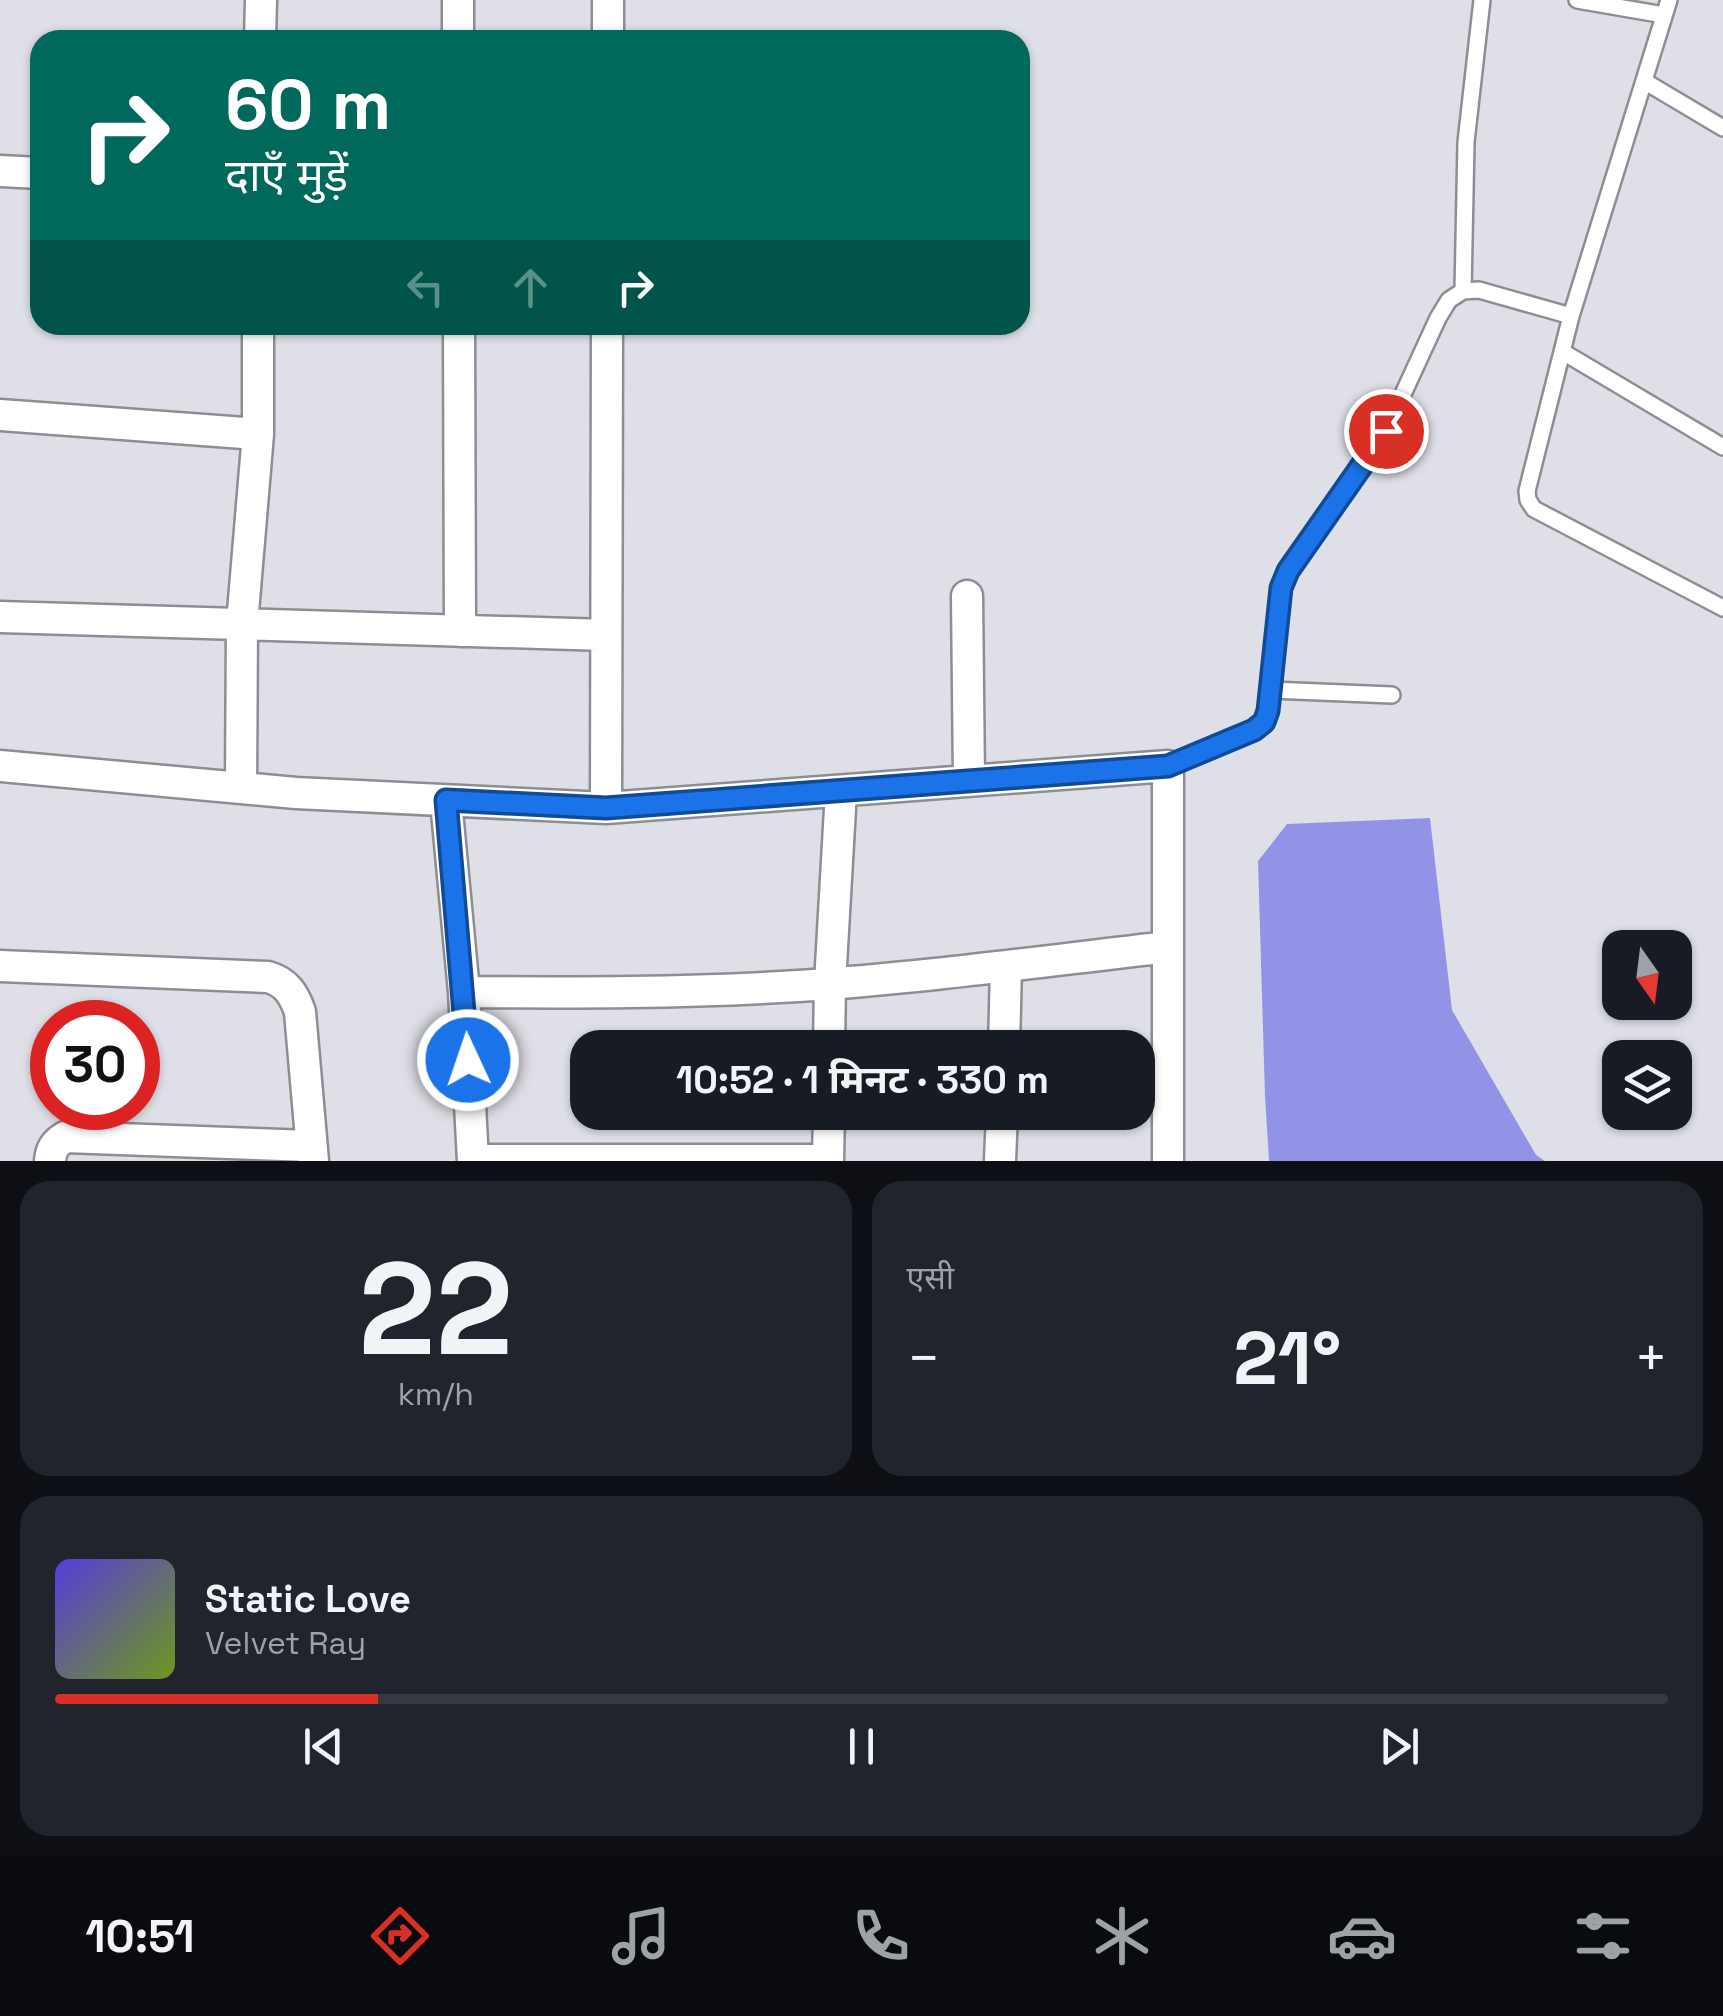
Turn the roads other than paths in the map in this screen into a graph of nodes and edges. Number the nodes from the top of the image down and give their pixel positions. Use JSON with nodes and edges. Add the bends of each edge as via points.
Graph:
{"nodes":[{"id":1,"x":261,"y":0,"type":"edge"},
{"id":2,"x":458,"y":0,"type":"edge"},
{"id":3,"x":608,"y":0,"type":"edge"},
{"id":4,"x":1482,"y":0,"type":"edge"},
{"id":5,"x":1577,"y":0,"type":"edge"},
{"id":6,"x":1667,"y":8,"type":"edge"},
{"id":7,"x":260,"y":30,"type":"edge"},
{"id":8,"x":458,"y":30,"type":"edge"},
{"id":9,"x":608,"y":30,"type":"edge"},
{"id":10,"x":1644,"y":81,"type":"junction"},
{"id":11,"x":1723,"y":128,"type":"edge"},
{"id":12,"x":0,"y":172,"type":"edge"},
{"id":13,"x":30,"y":173,"type":"edge"},
{"id":14,"x":1463,"y":291,"type":"junction"},
{"id":15,"x":1571,"y":316,"type":"junction"},
{"id":16,"x":258,"y":335,"type":"edge"},
{"id":17,"x":459,"y":335,"type":"edge"},
{"id":18,"x":607,"y":335,"type":"edge"},
{"id":19,"x":1563,"y":352,"type":"junction"},
{"id":20,"x":0,"y":415,"type":"edge"},
{"id":21,"x":258,"y":434,"type":"junction"},
{"id":22,"x":1723,"y":447,"type":"edge"},
{"id":23,"x":968,"y":596,"type":"dead end"},
{"id":24,"x":1723,"y":608,"type":"edge"},
{"id":25,"x":0,"y":617,"type":"edge"},
{"id":26,"x":242,"y":624,"type":"junction"},
{"id":27,"x":460,"y":631,"type":"junction"},
{"id":28,"x":606,"y":635,"type":"junction"},
{"id":29,"x":1271,"y":690,"type":"junction"},
{"id":30,"x":1392,"y":694,"type":"dead end"},
{"id":31,"x":0,"y":766,"type":"edge"},
{"id":32,"x":1168,"y":766,"type":"junction"},
{"id":33,"x":968,"y":781,"type":"junction"},
{"id":34,"x":241,"y":788,"type":"junction"},
{"id":35,"x":841,"y":791,"type":"junction"},
{"id":36,"x":446,"y":800,"type":"junction"},
{"id":37,"x":606,"y":808,"type":"junction"},
{"id":38,"x":1168,"y":947,"type":"junction"},
{"id":39,"x":0,"y":966,"type":"edge"},
{"id":40,"x":1006,"y":966,"type":"junction"},
{"id":41,"x":830,"y":983,"type":"junction"},
{"id":42,"x":464,"y":992,"type":"junction"},
{"id":43,"x":829,"y":1030,"type":"edge"},
{"id":44,"x":1004,"y":1030,"type":"edge"},
{"id":45,"x":828,"y":1130,"type":"edge"},
{"id":46,"x":1001,"y":1130,"type":"edge"},
{"id":47,"x":312,"y":1154,"type":"edge"},
{"id":48,"x":473,"y":1160,"type":"edge"},
{"id":49,"x":828,"y":1160,"type":"edge"},
{"id":50,"x":50,"y":1161,"type":"edge"},
{"id":51,"x":1000,"y":1161,"type":"edge"},
{"id":52,"x":1168,"y":1161,"type":"edge"}],
"edges":[{"from":1,"to":7,"type":"street"},
{"from":2,"to":8,"type":"street"},
{"from":3,"to":9,"type":"street"},
{"from":4,"to":14,"type":"lane","via":[[1466,142]]},
{"from":5,"to":6,"type":"lane"},
{"from":6,"to":10,"type":"lane"},
{"from":10,"to":11,"type":"lane"},
{"from":10,"to":15,"type":"lane"},
{"from":12,"to":13,"type":"street"},
{"from":14,"to":15,"type":"lane"},
{"from":14,"to":29,"type":"lane","via":[[1438,318],[1386,431],[1288,571]]},
{"from":15,"to":19,"type":"lane"},
{"from":16,"to":21,"type":"street"},
{"from":17,"to":27,"type":"street"},
{"from":18,"to":28,"type":"street"},
{"from":19,"to":22,"type":"lane"},
{"from":19,"to":24,"type":"lane","via":[[1528,500]]},
{"from":20,"to":21,"type":"street"},
{"from":21,"to":26,"type":"street"},
{"from":23,"to":33,"type":"street"},
{"from":25,"to":26,"type":"street"},
{"from":26,"to":27,"type":"street"},
{"from":26,"to":34,"type":"street"},
{"from":27,"to":28,"type":"street"},
{"from":28,"to":37,"type":"street"},
{"from":29,"to":30,"type":"lane"},
{"from":29,"to":32,"type":"lane","via":[[1264,722],[1254,730]]},
{"from":31,"to":34,"type":"street"},
{"from":32,"to":33,"type":"street"},
{"from":32,"to":38,"type":"street"},
{"from":33,"to":35,"type":"street"},
{"from":34,"to":36,"type":"street"},
{"from":35,"to":37,"type":"street"},
{"from":35,"to":41,"type":"street"},
{"from":36,"to":37,"type":"street"},
{"from":36,"to":42,"type":"street"},
{"from":38,"to":40,"type":"street"},
{"from":38,"to":52,"type":"street"},
{"from":39,"to":47,"type":"street","via":[[280,980],[300,1012]]},
{"from":40,"to":41,"type":"street"},
{"from":40,"to":44,"type":"street"},
{"from":41,"to":42,"type":"street","via":[[640,993]]},
{"from":41,"to":43,"type":"street"},
{"from":42,"to":48,"type":"street"},
{"from":45,"to":49,"type":"street"},
{"from":46,"to":51,"type":"street"},
{"from":47,"to":50,"type":"street","via":[[65,1137]]},
{"from":48,"to":49,"type":"street"}]}
